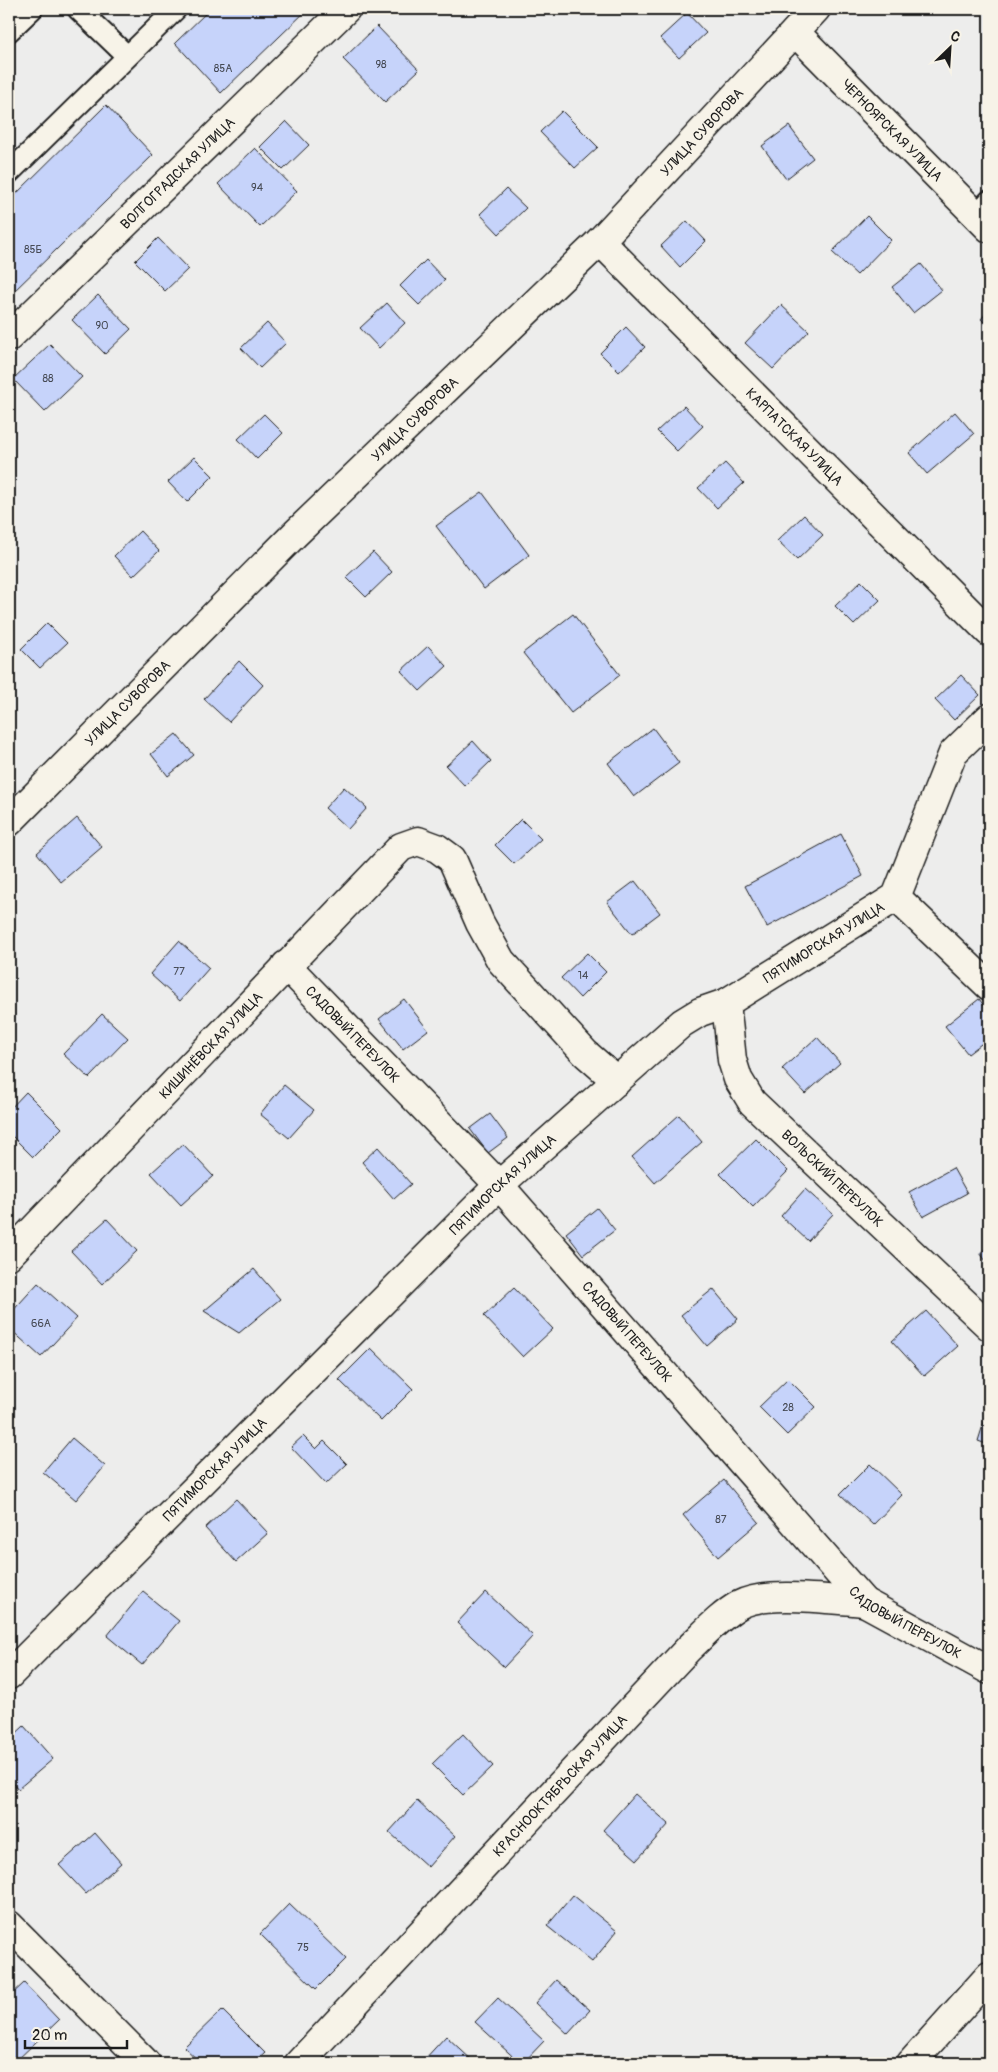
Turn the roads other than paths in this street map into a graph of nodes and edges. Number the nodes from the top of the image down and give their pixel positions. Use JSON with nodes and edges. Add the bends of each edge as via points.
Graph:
{"nodes":[{"id":1,"x":32,"y":9,"type":"edge"},
{"id":2,"x":78,"y":9,"type":"edge"},
{"id":3,"x":176,"y":9,"type":"edge"},
{"id":4,"x":346,"y":9,"type":"edge"},
{"id":5,"x":816,"y":9,"type":"edge"},
{"id":6,"x":9,"y":31,"type":"edge"},
{"id":7,"x":795,"y":32,"type":"junction"},
{"id":8,"x":127,"y":56,"type":"junction"},
{"id":9,"x":9,"y":173,"type":"edge"},
{"id":10,"x":985,"y":215,"type":"edge"},
{"id":11,"x":600,"y":241,"type":"junction"},
{"id":12,"x":9,"y":337,"type":"edge"},
{"id":13,"x":989,"y":632,"type":"edge"},
{"id":14,"x":989,"y":718,"type":"edge"},
{"id":15,"x":9,"y":822,"type":"edge"},
{"id":16,"x":896,"y":897,"type":"junction"},
{"id":17,"x":286,"y":965,"type":"junction"},
{"id":18,"x":989,"y":986,"type":"edge"},
{"id":19,"x":726,"y":1003,"type":"junction"},
{"id":20,"x":617,"y":1081,"type":"junction"},
{"id":21,"x":498,"y":1185,"type":"junction"},
{"id":22,"x":9,"y":1255,"type":"edge"},
{"id":23,"x":989,"y":1326,"type":"edge"},
{"id":24,"x":864,"y":1602,"type":"junction"},
{"id":25,"x":989,"y":1670,"type":"edge"},
{"id":26,"x":9,"y":1676,"type":"edge"},
{"id":27,"x":9,"y":1925,"type":"edge"},
{"id":28,"x":989,"y":1976,"type":"edge"},
{"id":29,"x":146,"y":2063,"type":"edge"},
{"id":30,"x":299,"y":2063,"type":"edge"},
{"id":31,"x":911,"y":2063,"type":"edge"}],
"edges":[{"from":1,"to":6,"type":"lane"},
{"from":2,"to":8,"type":"lane"},
{"from":3,"to":8,"type":"lane"},
{"from":4,"to":12,"type":"street","name":"ВОЛГОГРАДСКАЯ УЛИЦА"},
{"from":5,"to":7,"type":"street","name":"УЛИЦА СУВОРОВА"},
{"from":7,"to":10,"type":"street","name":"ЧЕРНОЯРСКАЯ УЛИЦА"},
{"from":7,"to":11,"type":"street","name":"УЛИЦА СУВОРОВА"},
{"from":8,"to":9,"type":"lane"},
{"from":11,"to":13,"type":"street","name":"КАРПАТСКАЯ УЛИЦА"},
{"from":11,"to":15,"type":"street","name":"УЛИЦА СУВОРОВА","via":[[302,527]]},
{"from":14,"to":16,"type":"street","name":"ПЯТИМОРСКАЯ УЛИЦА","via":[[953,753]]},
{"from":16,"to":18,"type":"street"},
{"from":16,"to":19,"type":"street","name":"ПЯТИМОРСКАЯ УЛИЦА"},
{"from":17,"to":20,"type":"street","name":"КИШИНЁВСКАЯ УЛИЦА","via":[[401,847],[418,841],[437,848],[452,859],[501,961],[585,1053]]},
{"from":17,"to":21,"type":"street","name":"САДОВЫЙ ПЕРЕУЛОК"},
{"from":17,"to":22,"type":"street","name":"КИШИНЁВСКАЯ УЛИЦА"},
{"from":19,"to":20,"type":"street","name":"ПЯТИМОРСКАЯ УЛИЦА","via":[[700,1012],[682,1023]]},
{"from":19,"to":23,"type":"street","name":"ВОЛЬСКИЙ ПЕРЕУЛОК","via":[[732,1060],[738,1079],[752,1102]]},
{"from":20,"to":21,"type":"street","name":"ПЯТИМОРСКАЯ УЛИЦА"},
{"from":21,"to":24,"type":"street","name":"САДОВЫЙ ПЕРЕУЛОК"},
{"from":21,"to":26,"type":"street","name":"ПЯТИМОРСКАЯ УЛИЦА"},
{"from":24,"to":25,"type":"street","name":"САДОВЫЙ ПЕРЕУЛОК"},
{"from":24,"to":30,"type":"street","name":"КРАСНООКТЯБРЬСКАЯ УЛИЦА","via":[[762,1598],[740,1604],[722,1617]]},
{"from":27,"to":29,"type":"street"},
{"from":28,"to":31,"type":"street"}]}
